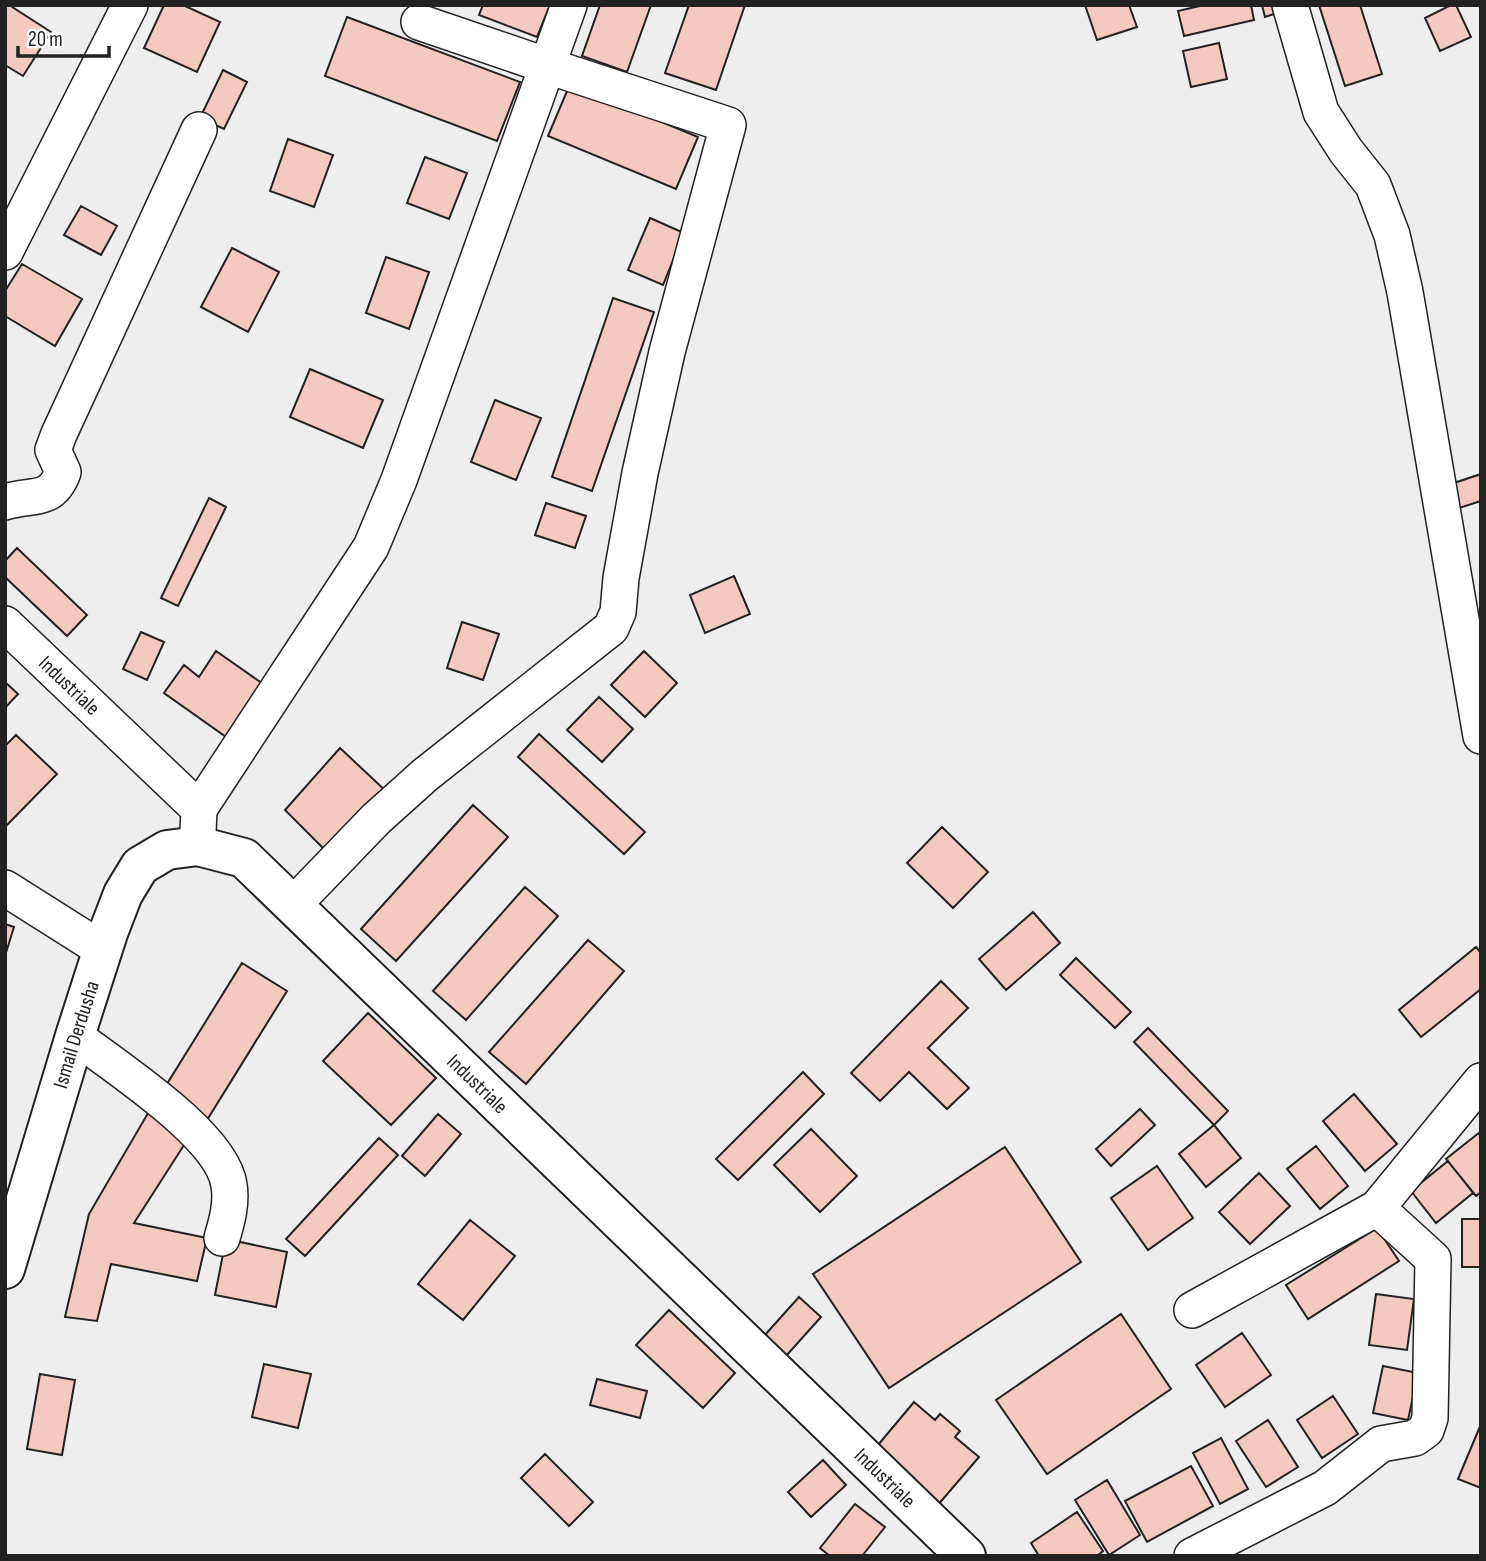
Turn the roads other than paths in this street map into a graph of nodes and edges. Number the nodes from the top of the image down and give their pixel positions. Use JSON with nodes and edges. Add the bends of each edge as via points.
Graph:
{"nodes":[{"id":1,"x":130,"y":5,"type":"edge"},
{"id":2,"x":569,"y":5,"type":"edge"},
{"id":3,"x":1290,"y":5,"type":"edge"},
{"id":4,"x":419,"y":22,"type":"dead end"},
{"id":5,"x":548,"y":66,"type":"junction"},
{"id":6,"x":199,"y":130,"type":"dead end"},
{"id":7,"x":5,"y":251,"type":"edge"},
{"id":8,"x":5,"y":502,"type":"edge"},
{"id":9,"x":5,"y":624,"type":"edge"},
{"id":10,"x":1481,"y":736,"type":"edge"},
{"id":11,"x":199,"y":808,"type":"junction"},
{"id":12,"x":198,"y":846,"type":"junction"},
{"id":13,"x":5,"y":888,"type":"edge"},
{"id":14,"x":294,"y":904,"type":"junction"},
{"id":15,"x":103,"y":950,"type":"junction"},
{"id":16,"x":75,"y":1036,"type":"junction"},
{"id":17,"x":1481,"y":1081,"type":"edge"},
{"id":18,"x":1377,"y":1208,"type":"junction"},
{"id":19,"x":222,"y":1238,"type":"dead end"},
{"id":20,"x":5,"y":1269,"type":"edge"},
{"id":21,"x":1192,"y":1310,"type":"dead end"},
{"id":22,"x":966,"y":1556,"type":"edge"},
{"id":23,"x":1192,"y":1556,"type":"edge"}],
"edges":[{"from":1,"to":7,"type":"street"},
{"from":2,"to":5,"type":"street"},
{"from":3,"to":10,"type":"street","via":[[1321,111],[1373,185],[1392,236]]},
{"from":4,"to":5,"type":"street"},
{"from":5,"to":11,"type":"street","via":[[371,547]]},
{"from":5,"to":14,"type":"street","via":[[728,125],[667,352],[640,473],[618,612],[611,628],[425,775],[367,827]]},
{"from":6,"to":8,"type":"street","via":[[59,434],[53,450],[63,472],[58,485],[44,496]]},
{"from":9,"to":11,"type":"street","name":"Industriale"},
{"from":11,"to":12,"type":"street"},
{"from":12,"to":14,"type":"main road","name":"Industriale","via":[[244,858]]},
{"from":12,"to":15,"type":"main road","name":"Ismail Derdusha","via":[[167,850],[140,866],[123,894]]},
{"from":13,"to":15,"type":"street"},
{"from":14,"to":22,"type":"main road","name":"Industriale"},
{"from":15,"to":16,"type":"main road","name":"Ismail Derdusha"},
{"from":16,"to":19,"type":"street","via":[[168,1107],[219,1159],[229,1183],[229,1212]]},
{"from":16,"to":20,"type":"main road","name":"Ismail Derdusha"},
{"from":17,"to":18,"type":"street"},
{"from":18,"to":21,"type":"street"},
{"from":18,"to":23,"type":"street","via":[[1433,1259],[1430,1418],[1426,1430],[1415,1438],[1381,1444],[1325,1488]]}]}
